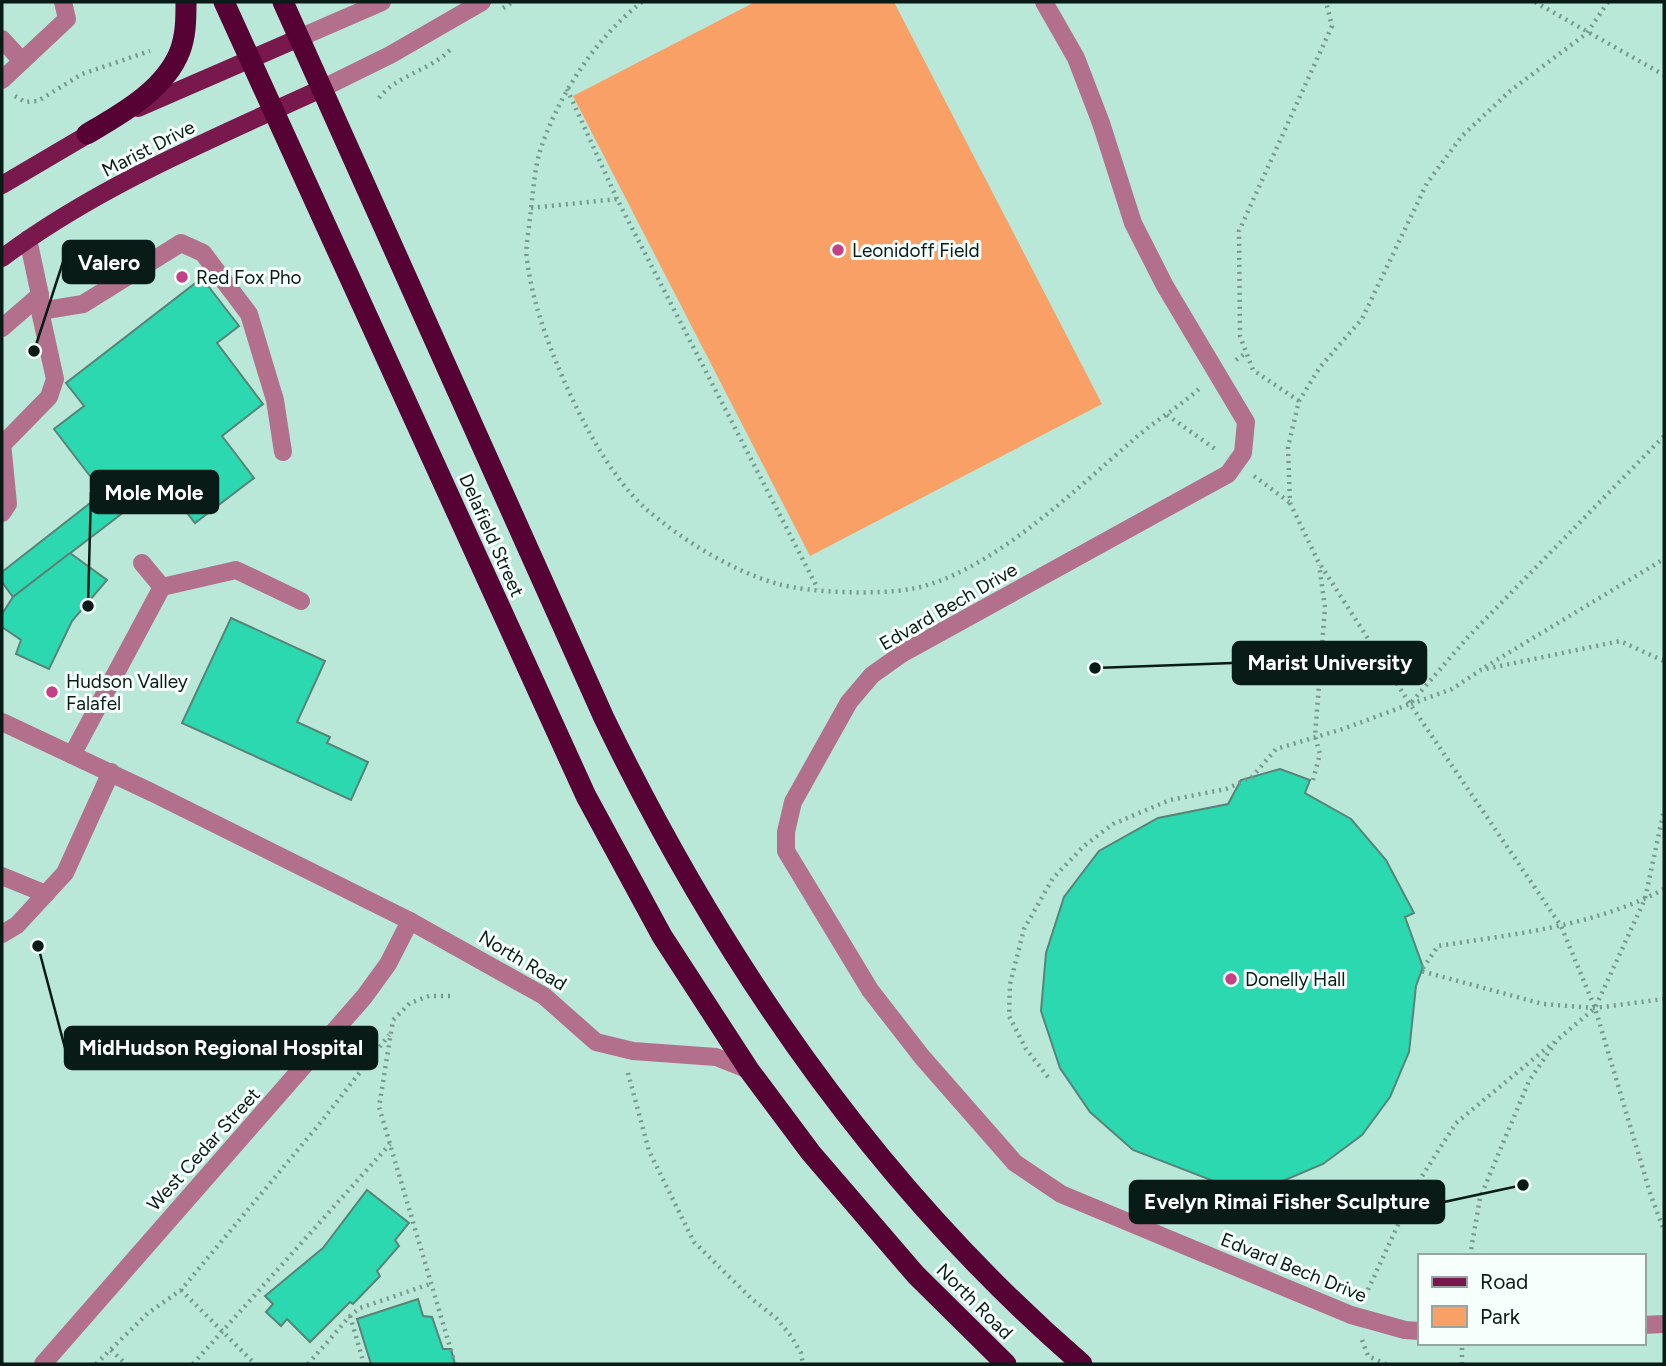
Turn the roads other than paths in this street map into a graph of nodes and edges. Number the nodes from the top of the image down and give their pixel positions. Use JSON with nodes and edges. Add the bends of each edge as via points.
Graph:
{"nodes":[{"id":1,"x":63,"y":2,"type":"edge"},
{"id":2,"x":186,"y":2,"type":"edge"},
{"id":3,"x":223,"y":2,"type":"edge"},
{"id":4,"x":283,"y":2,"type":"edge"},
{"id":5,"x":382,"y":2,"type":"edge"},
{"id":6,"x":482,"y":2,"type":"edge"},
{"id":7,"x":1044,"y":2,"type":"edge"},
{"id":8,"x":299,"y":38,"type":"junction"},
{"id":9,"x":2,"y":39,"type":"edge"},
{"id":10,"x":250,"y":59,"type":"junction"},
{"id":11,"x":22,"y":61,"type":"junction"},
{"id":12,"x":6,"y":87,"type":"edge"},
{"id":13,"x":321,"y":89,"type":"junction"},
{"id":14,"x":274,"y":110,"type":"junction"},
{"id":15,"x":87,"y":134,"type":"junction"},
{"id":16,"x":2,"y":185,"type":"edge"},
{"id":17,"x":28,"y":239,"type":"junction"},
{"id":18,"x":2,"y":258,"type":"edge"},
{"id":19,"x":40,"y":303,"type":"junction"},
{"id":20,"x":2,"y":328,"type":"edge"},
{"id":21,"x":2,"y":443,"type":"edge"},
{"id":22,"x":283,"y":452,"type":"dead end"},
{"id":23,"x":2,"y":513,"type":"edge"},
{"id":24,"x":142,"y":563,"type":"dead end"},
{"id":25,"x":162,"y":587,"type":"junction"},
{"id":26,"x":301,"y":601,"type":"dead end"},
{"id":27,"x":2,"y":722,"type":"edge"},
{"id":28,"x":72,"y":755,"type":"junction"},
{"id":29,"x":111,"y":772,"type":"junction"},
{"id":30,"x":2,"y":877,"type":"edge"},
{"id":31,"x":46,"y":894,"type":"junction"},
{"id":32,"x":414,"y":924,"type":"junction"},
{"id":33,"x":2,"y":934,"type":"edge"},
{"id":34,"x":810,"y":1068,"type":"joint"},
{"id":35,"x":749,"y":1070,"type":"junction"},
{"id":36,"x":1664,"y":1324,"type":"edge"},
{"id":37,"x":1645,"y":1325,"type":"edge"},
{"id":38,"x":1418,"y":1331,"type":"edge"},
{"id":39,"x":43,"y":1364,"type":"edge"},
{"id":40,"x":1006,"y":1364,"type":"edge"},
{"id":41,"x":1082,"y":1364,"type":"edge"}],
"edges":[{"from":1,"to":11,"type":"street","via":[[67,19]]},
{"from":2,"to":15,"type":"highway","via":[[181,49],[170,70],[136,103]]},
{"from":3,"to":10,"type":"highway","name":"Delafield Street"},
{"from":4,"to":8,"type":"highway","name":"Delafield Street"},
{"from":5,"to":8,"type":"street"},
{"from":6,"to":13,"type":"street"},
{"from":7,"to":38,"type":"street","name":"Edvard Bech Drive","via":[[1081,71],[1133,223],[1246,422],[1243,453],[1228,474],[902,653],[872,675],[849,702],[793,802],[786,851],[870,990],[1015,1163],[1061,1194],[1351,1315]]},
{"from":8,"to":10,"type":"main road","name":"Marist Drive"},
{"from":8,"to":13,"type":"highway","name":"Delafield Street"},
{"from":9,"to":11,"type":"street"},
{"from":10,"to":14,"type":"highway","name":"Delafield Street"},
{"from":10,"to":15,"type":"main road","name":"Marist Drive"},
{"from":11,"to":12,"type":"street"},
{"from":13,"to":14,"type":"main road","name":"Marist Drive"},
{"from":13,"to":34,"type":"highway","name":"Delafield Street","via":[[642,796],[721,935]]},
{"from":14,"to":17,"type":"main road","name":"Marist Drive","via":[[116,186]]},
{"from":14,"to":35,"type":"highway","name":"Delafield Street","via":[[586,796],[662,936]]},
{"from":15,"to":16,"type":"main road","name":"Marist Drive"},
{"from":17,"to":18,"type":"main road","name":"Marist Drive"},
{"from":17,"to":19,"type":"street"},
{"from":19,"to":20,"type":"street"},
{"from":19,"to":21,"type":"street","via":[[55,379],[49,397]]},
{"from":19,"to":22,"type":"street","via":[[83,304],[181,243],[203,253],[249,314],[275,400]]},
{"from":21,"to":23,"type":"street","via":[[8,504]]},
{"from":24,"to":25,"type":"street"},
{"from":25,"to":26,"type":"street","via":[[236,570]]},
{"from":25,"to":28,"type":"street"},
{"from":27,"to":28,"type":"street","name":"North Road"},
{"from":28,"to":29,"type":"street","name":"North Road"},
{"from":29,"to":31,"type":"street","via":[[65,873]]},
{"from":29,"to":32,"type":"street","name":"North Road"},
{"from":30,"to":31,"type":"street"},
{"from":31,"to":33,"type":"street"},
{"from":32,"to":35,"type":"street","name":"North Road","via":[[544,996],[596,1042],[716,1057]]},
{"from":32,"to":39,"type":"street","name":"West Cedar Street","via":[[364,997]]},
{"from":34,"to":41,"type":"highway","name":"North Road","via":[[945,1231],[1018,1307]]},
{"from":35,"to":40,"type":"highway","name":"North Road","via":[[880,1236]]},
{"from":36,"to":37,"type":"street"}]}
